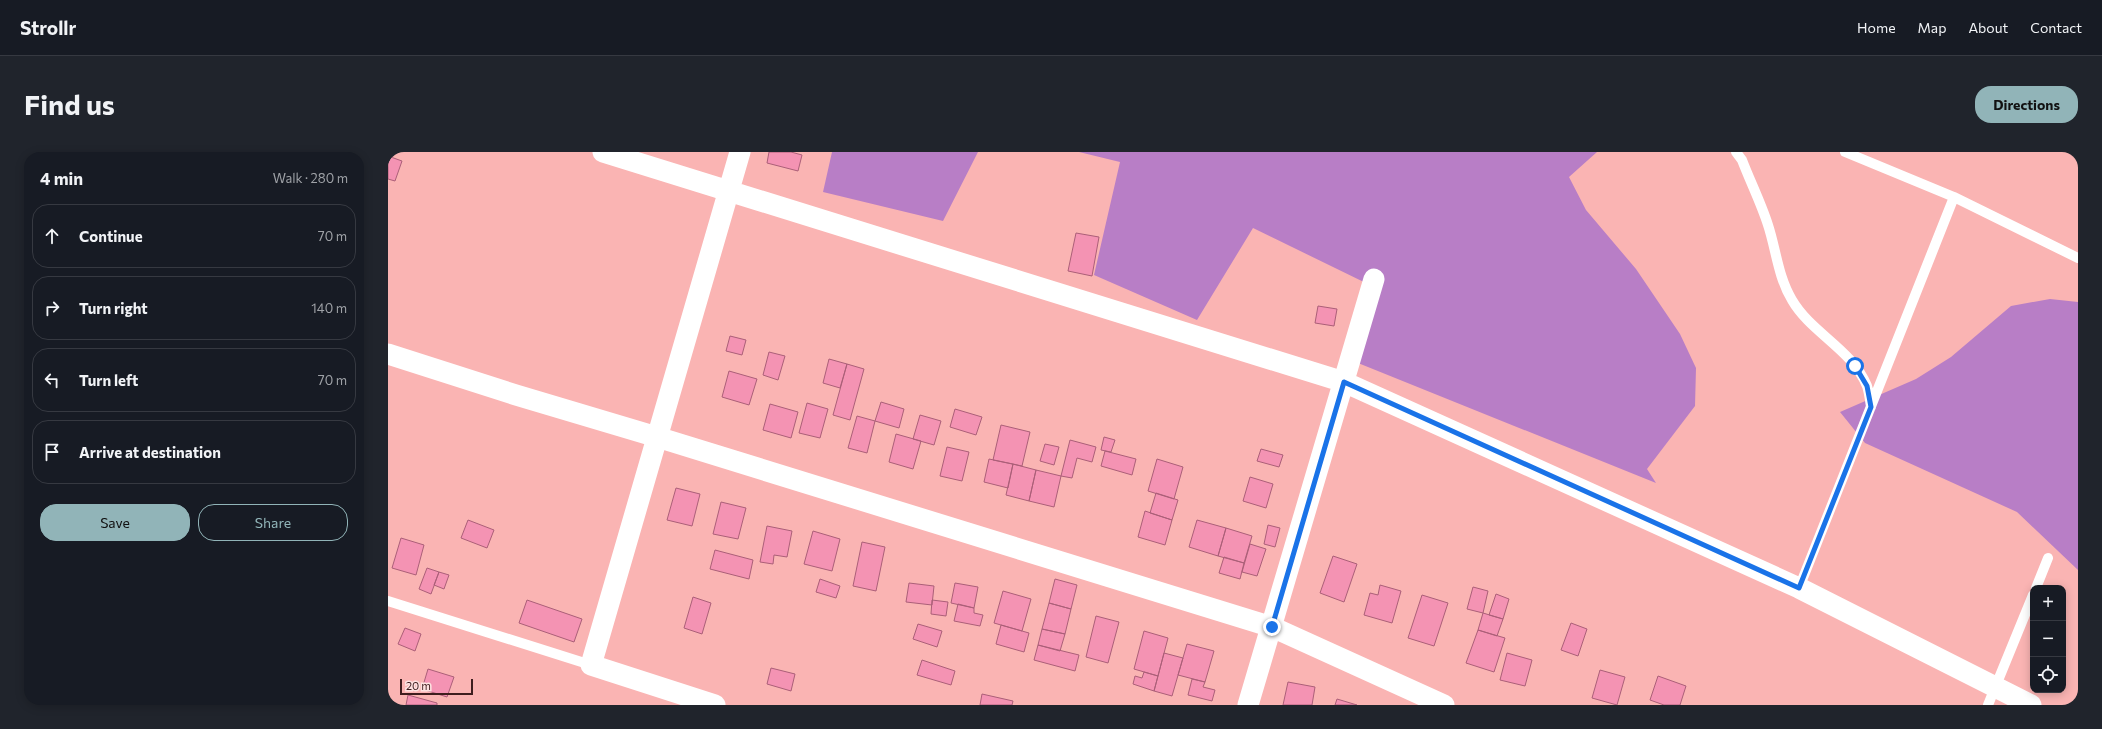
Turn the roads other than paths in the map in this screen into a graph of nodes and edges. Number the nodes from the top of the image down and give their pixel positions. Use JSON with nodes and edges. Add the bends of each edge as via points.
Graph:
{"nodes":[{"id":1,"x":603,"y":152,"type":"edge"},
{"id":2,"x":740,"y":152,"type":"edge"},
{"id":3,"x":1736,"y":152,"type":"edge"},
{"id":4,"x":1845,"y":152,"type":"edge"},
{"id":5,"x":728,"y":192,"type":"junction"},
{"id":6,"x":1954,"y":197,"type":"junction"},
{"id":7,"x":2078,"y":258,"type":"edge"},
{"id":8,"x":1374,"y":279,"type":"dead end"},
{"id":9,"x":388,"y":354,"type":"edge"},
{"id":10,"x":1344,"y":382,"type":"junction"},
{"id":11,"x":1871,"y":407,"type":"junction"},
{"id":12,"x":657,"y":437,"type":"junction"},
{"id":13,"x":2048,"y":558,"type":"dead end"},
{"id":14,"x":2037,"y":585,"type":"edge"},
{"id":15,"x":1799,"y":588,"type":"junction"},
{"id":16,"x":388,"y":601,"type":"edge"},
{"id":17,"x":2030,"y":602,"type":"edge"},
{"id":18,"x":1272,"y":627,"type":"junction"},
{"id":19,"x":591,"y":665,"type":"junction"},
{"id":20,"x":1992,"y":696,"type":"edge"},
{"id":21,"x":693,"y":702,"type":"edge"},
{"id":22,"x":715,"y":705,"type":"edge"},
{"id":23,"x":1248,"y":705,"type":"edge"},
{"id":24,"x":1444,"y":705,"type":"edge"},
{"id":25,"x":2031,"y":705,"type":"edge"}],
"edges":[{"from":1,"to":5,"type":"street"},
{"from":2,"to":5,"type":"street"},
{"from":3,"to":11,"type":"lane","via":[[1742,160],[1768,224],[1791,299],[1808,322],[1855,366],[1867,386]]},
{"from":4,"to":6,"type":"lane"},
{"from":5,"to":10,"type":"street"},
{"from":5,"to":12,"type":"street"},
{"from":6,"to":7,"type":"lane"},
{"from":6,"to":11,"type":"lane"},
{"from":8,"to":10,"type":"street"},
{"from":9,"to":12,"type":"street"},
{"from":10,"to":15,"type":"street"},
{"from":10,"to":18,"type":"street"},
{"from":11,"to":15,"type":"lane"},
{"from":12,"to":18,"type":"street"},
{"from":12,"to":19,"type":"street"},
{"from":13,"to":14,"type":"lane"},
{"from":15,"to":20,"type":"street"},
{"from":16,"to":19,"type":"lane"},
{"from":17,"to":20,"type":"lane"},
{"from":18,"to":23,"type":"street"},
{"from":18,"to":24,"type":"street"},
{"from":19,"to":21,"type":"street"},
{"from":20,"to":25,"type":"street"},
{"from":21,"to":22,"type":"street"}]}
